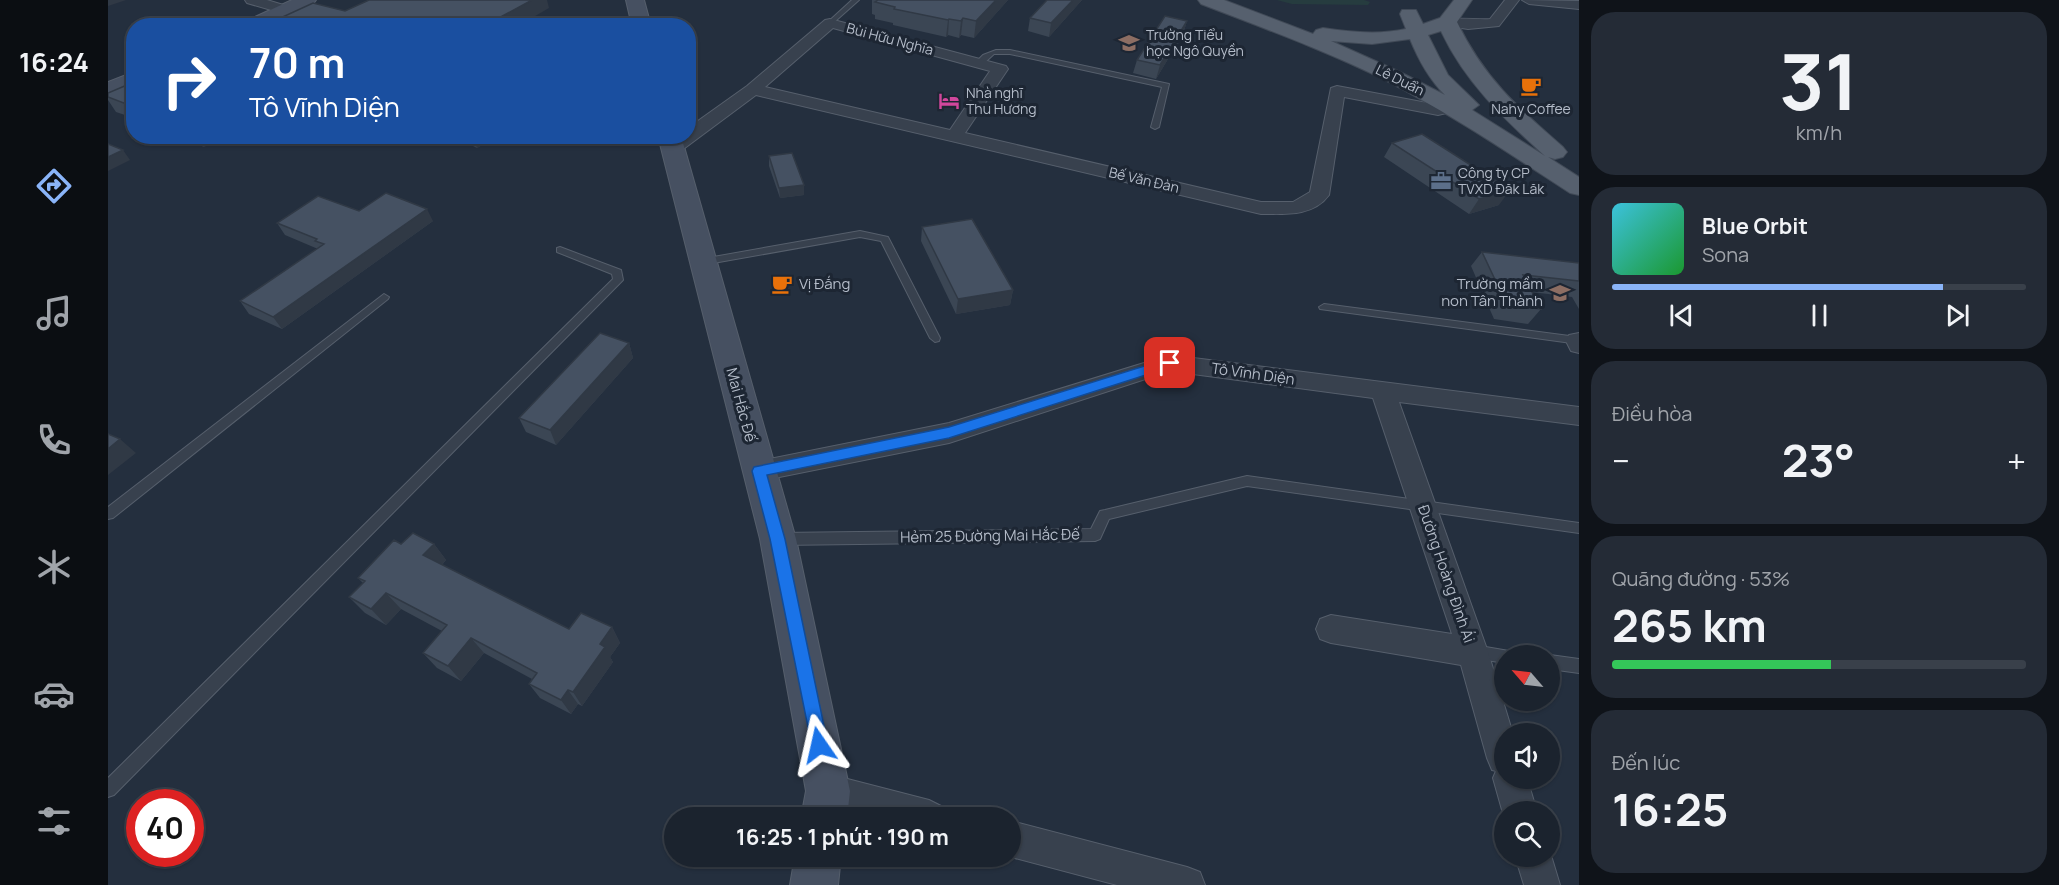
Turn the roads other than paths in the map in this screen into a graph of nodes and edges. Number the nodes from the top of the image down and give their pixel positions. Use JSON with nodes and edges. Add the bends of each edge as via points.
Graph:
{"nodes":[{"id":1,"x":252,"y":0,"type":"edge"},
{"id":2,"x":307,"y":0,"type":"edge"},
{"id":3,"x":636,"y":0,"type":"edge"},
{"id":4,"x":856,"y":0,"type":"edge"},
{"id":5,"x":1207,"y":0,"type":"edge"},
{"id":6,"x":1240,"y":0,"type":"edge"},
{"id":7,"x":1463,"y":0,"type":"edge"},
{"id":8,"x":1512,"y":0,"type":"edge"},
{"id":9,"x":1529,"y":0,"type":"edge"},
{"id":10,"x":1579,"y":5,"type":"edge"},
{"id":11,"x":285,"y":10,"type":"junction"},
{"id":12,"x":1406,"y":10,"type":"edge"},
{"id":13,"x":1270,"y":16,"type":"junction"},
{"id":14,"x":1297,"y":16,"type":"dead end"},
{"id":15,"x":268,"y":18,"type":"edge"},
{"id":16,"x":640,"y":18,"type":"edge"},
{"id":17,"x":1318,"y":19,"type":"dead end"},
{"id":18,"x":1370,"y":20,"type":"dead end"},
{"id":19,"x":1447,"y":22,"type":"junction"},
{"id":20,"x":830,"y":23,"type":"junction"},
{"id":21,"x":1416,"y":34,"type":"junction"},
{"id":22,"x":1343,"y":37,"type":"junction"},
{"id":23,"x":979,"y":63,"type":"junction"},
{"id":24,"x":126,"y":82,"type":"edge"},
{"id":25,"x":753,"y":89,"type":"junction"},
{"id":26,"x":108,"y":90,"type":"edge"},
{"id":27,"x":1454,"y":100,"type":"junction"},
{"id":28,"x":696,"y":126,"type":"edge"},
{"id":29,"x":1155,"y":128,"type":"dead end"},
{"id":30,"x":955,"y":135,"type":"junction"},
{"id":31,"x":670,"y":144,"type":"edge"},
{"id":32,"x":1555,"y":152,"type":"junction"},
{"id":33,"x":1579,"y":167,"type":"edge"},
{"id":34,"x":1579,"y":188,"type":"edge"},
{"id":35,"x":560,"y":250,"type":"dead end"},
{"id":36,"x":702,"y":262,"type":"junction"},
{"id":37,"x":384,"y":297,"type":"dead end"},
{"id":38,"x":1324,"y":307,"type":"dead end"},
{"id":39,"x":935,"y":338,"type":"dead end"},
{"id":40,"x":1578,"y":342,"type":"edge"},
{"id":41,"x":1383,"y":391,"type":"junction"},
{"id":42,"x":1579,"y":416,"type":"edge"},
{"id":43,"x":759,"y":471,"type":"junction"},
{"id":44,"x":1422,"y":506,"type":"junction"},
{"id":45,"x":108,"y":514,"type":"edge"},
{"id":46,"x":1579,"y":528,"type":"edge"},
{"id":47,"x":778,"y":539,"type":"junction"},
{"id":48,"x":1331,"y":629,"type":"dead end"},
{"id":49,"x":1473,"y":652,"type":"junction"},
{"id":50,"x":1494,"y":655,"type":"edge"},
{"id":51,"x":1560,"y":663,"type":"edge"},
{"id":52,"x":1579,"y":666,"type":"edge"},
{"id":53,"x":1494,"y":724,"type":"edge"},
{"id":54,"x":108,"y":789,"type":"edge"},
{"id":55,"x":826,"y":804,"type":"edge"},
{"id":56,"x":848,"y":807,"type":"edge"},
{"id":57,"x":1021,"y":842,"type":"edge"},
{"id":58,"x":816,"y":867,"type":"edge"},
{"id":59,"x":1536,"y":867,"type":"edge"},
{"id":60,"x":814,"y":885,"type":"edge"},
{"id":61,"x":1187,"y":885,"type":"edge"},
{"id":62,"x":1542,"y":885,"type":"edge"}],
"edges":[{"from":1,"to":11,"type":"street"},
{"from":2,"to":11,"type":"street"},
{"from":3,"to":16,"type":"street"},
{"from":4,"to":20,"type":"lane"},
{"from":5,"to":13,"type":"main road","name":"Lê Duẩn"},
{"from":6,"to":13,"type":"main road","name":"Lê Duẩn"},
{"from":7,"to":19,"type":"main road"},
{"from":8,"to":19,"type":"street","via":[[1494,23]]},
{"from":9,"to":10,"type":"street"},
{"from":11,"to":15,"type":"street"},
{"from":12,"to":19,"type":"main road"},
{"from":12,"to":21,"type":"main road"},
{"from":13,"to":14,"type":"main road"},
{"from":13,"to":22,"type":"main road","name":"Lê Duẩn"},
{"from":13,"to":27,"type":"main road","name":"Lê Duẩn","via":[[1419,89]]},
{"from":17,"to":18,"type":"main road"},
{"from":19,"to":21,"type":"main road"},
{"from":19,"to":32,"type":"main road","via":[[1472,72],[1495,99]]},
{"from":20,"to":23,"type":"street","name":"Bùi Hữu Nghĩa"},
{"from":20,"to":25,"type":"street","name":"Bùi Hữu Nghĩa"},
{"from":21,"to":22,"type":"main road","via":[[1377,39]]},
{"from":21,"to":27,"type":"main road"},
{"from":22,"to":27,"type":"main road","name":"Lê Duẩn"},
{"from":23,"to":29,"type":"lane","via":[[995,51],[1010,52],[1166,86]]},
{"from":23,"to":30,"type":"street","name":"Bùi Hữu Nghĩa","via":[[1000,69]]},
{"from":24,"to":26,"type":"street"},
{"from":25,"to":28,"type":"street","name":"Bùi Hữu Nghĩa"},
{"from":25,"to":30,"type":"street","name":"Bế Văn Đàn"},
{"from":27,"to":30,"type":"street","name":"Bế Văn Đàn","via":[[1438,110],[1337,91],[1319,195],[1297,208],[1261,208]]},
{"from":27,"to":32,"type":"main road","name":"Lê Duẩn"},
{"from":27,"to":34,"type":"main road","name":"Lê Duẩn","via":[[1493,132]]},
{"from":31,"to":36,"type":"street","name":"Mai Hắc Đế"},
{"from":32,"to":33,"type":"main road","name":"Lê Duẩn"},
{"from":35,"to":54,"type":"lane","via":[[617,272],[618,280]]},
{"from":36,"to":39,"type":"lane","via":[[860,234],[876,236],[885,239]]},
{"from":36,"to":43,"type":"street","name":"Mai Hắc Đế"},
{"from":37,"to":45,"type":"lane"},
{"from":38,"to":40,"type":"lane"},
{"from":41,"to":42,"type":"street","name":"Tô Vĩnh Diện"},
{"from":41,"to":43,"type":"street","name":"Tô Vĩnh Diện","via":[[1170,363],[949,433]]},
{"from":41,"to":44,"type":"street","name":"Đường Hoàng Đình Ái"},
{"from":43,"to":47,"type":"street","name":"Mai Hắc Đế"},
{"from":44,"to":46,"type":"lane","name":"Hẻm 25 Đường Mai Hắc Đế"},
{"from":44,"to":47,"type":"lane","name":"Hẻm 25 Đường Mai Hắc Đế","via":[[1247,481],[1105,515],[1095,535]]},
{"from":44,"to":49,"type":"street","name":"Đường Hoàng Đình Ái"},
{"from":47,"to":55,"type":"street","name":"Mai Hắc Đế"},
{"from":48,"to":49,"type":"street"},
{"from":49,"to":50,"type":"lane"},
{"from":49,"to":53,"type":"street","name":"Đường Hoàng Đình Ái"},
{"from":51,"to":52,"type":"lane"},
{"from":55,"to":56,"type":"street"},
{"from":57,"to":61,"type":"street"},
{"from":58,"to":60,"type":"street"},
{"from":59,"to":62,"type":"street"}]}
